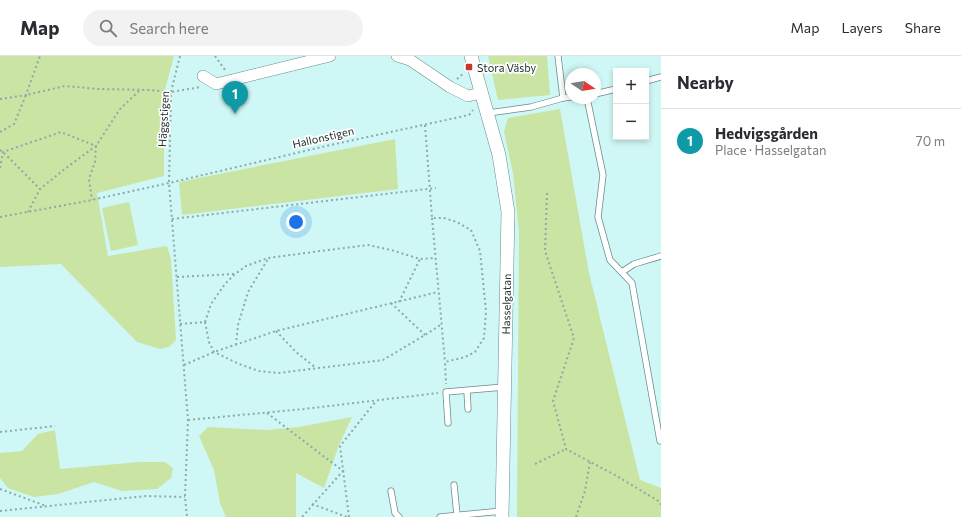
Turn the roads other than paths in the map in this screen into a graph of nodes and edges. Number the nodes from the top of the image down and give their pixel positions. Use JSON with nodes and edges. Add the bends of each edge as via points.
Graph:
{"nodes":[{"id":1,"x":330,"y":56,"type":"edge"},
{"id":2,"x":397,"y":56,"type":"edge"},
{"id":3,"x":471,"y":56,"type":"edge"},
{"id":4,"x":558,"y":56,"type":"edge"},
{"id":5,"x":202,"y":76,"type":"dead end"},
{"id":6,"x":661,"y":77,"type":"edge"},
{"id":7,"x":649,"y":80,"type":"edge"},
{"id":8,"x":613,"y":90,"type":"edge"},
{"id":9,"x":481,"y":93,"type":"junction"},
{"id":10,"x":601,"y":93,"type":"edge"},
{"id":11,"x":563,"y":98,"type":"joint"},
{"id":12,"x":588,"y":104,"type":"edge"},
{"id":13,"x":488,"y":113,"type":"junction"},
{"id":14,"x":661,"y":256,"type":"edge"},
{"id":15,"x":622,"y":272,"type":"junction"},
{"id":16,"x":505,"y":387,"type":"junction"},
{"id":17,"x":467,"y":391,"type":"junction"},
{"id":18,"x":468,"y":409,"type":"dead end"},
{"id":19,"x":448,"y":423,"type":"dead end"},
{"id":20,"x":660,"y":441,"type":"edge"},
{"id":21,"x":454,"y":485,"type":"dead end"},
{"id":22,"x":391,"y":491,"type":"dead end"},
{"id":23,"x":502,"y":514,"type":"edge"},
{"id":24,"x":457,"y":515,"type":"junction"},
{"id":25,"x":399,"y":517,"type":"edge"},
{"id":26,"x":440,"y":517,"type":"edge"}],
"edges":[{"from":1,"to":5,"type":"street","via":[[216,84]]},
{"from":2,"to":9,"type":"street","via":[[410,60],[450,88],[468,96]]},
{"from":3,"to":9,"type":"street","name":"Hasselgatan"},
{"from":4,"to":11,"type":"lane"},
{"from":6,"to":7,"type":"lane"},
{"from":8,"to":10,"type":"lane"},
{"from":9,"to":13,"type":"street","name":"Hasselgatan"},
{"from":11,"to":13,"type":"lane","via":[[531,107]]},
{"from":12,"to":15,"type":"lane","via":[[603,175],[598,217],[610,260]]},
{"from":13,"to":16,"type":"street","name":"Hasselgatan","via":[[499,155],[508,212]]},
{"from":14,"to":15,"type":"lane","via":[[634,264]]},
{"from":15,"to":20,"type":"lane","via":[[632,283]]},
{"from":16,"to":17,"type":"lane"},
{"from":16,"to":23,"type":"street","name":"Hasselgatan"},
{"from":17,"to":18,"type":"lane"},
{"from":17,"to":19,"type":"lane","via":[[446,392]]},
{"from":21,"to":24,"type":"lane"},
{"from":22,"to":25,"type":"lane","via":[[395,513]]},
{"from":23,"to":24,"type":"lane"},
{"from":24,"to":26,"type":"lane"}]}
